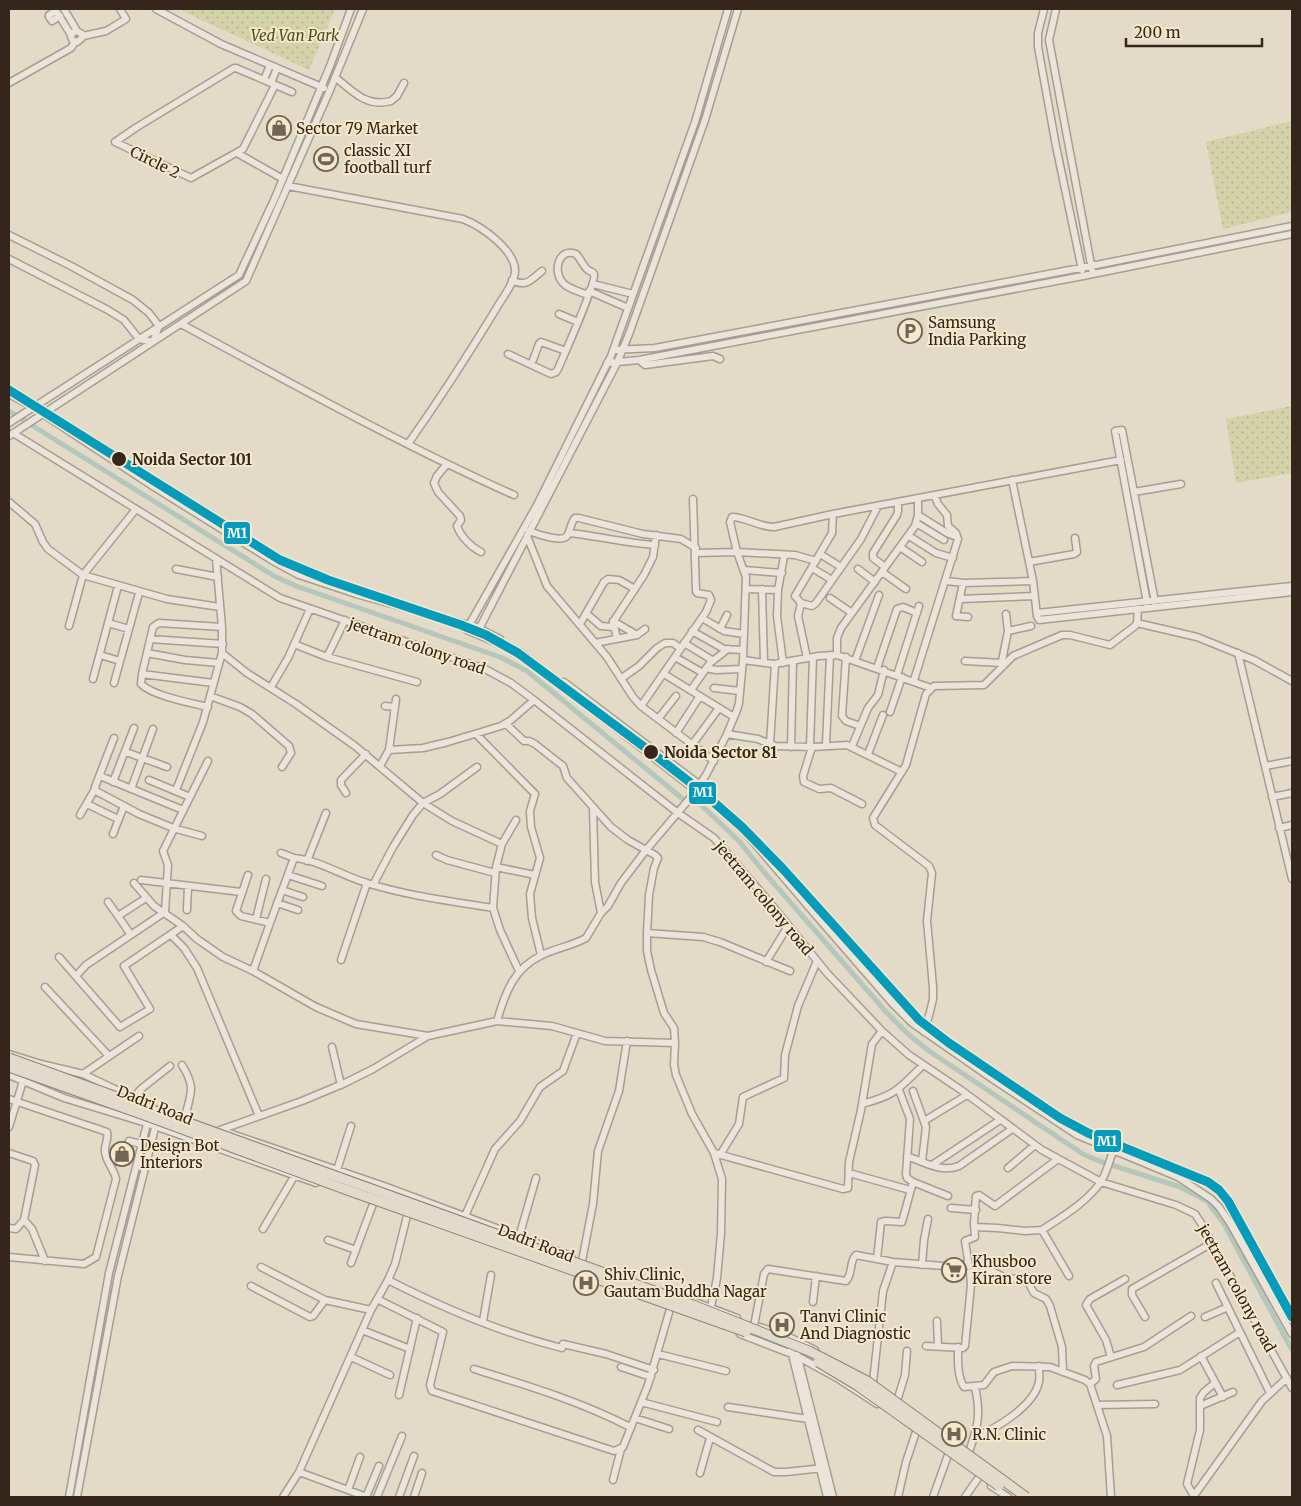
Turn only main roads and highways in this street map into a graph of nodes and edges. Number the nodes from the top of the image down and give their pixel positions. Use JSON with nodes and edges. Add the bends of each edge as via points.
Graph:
{"nodes":[{"id":1,"x":9,"y":1058,"type":"edge"},
{"id":2,"x":9,"y":1068,"type":"edge"},
{"id":3,"x":1016,"y":1497,"type":"edge"},
{"id":4,"x":1026,"y":1497,"type":"edge"}],
"edges":[{"from":1,"to":4,"type":"main road","bridge":true,"via":[[693,1305],[809,1351],[867,1381]]},
{"from":2,"to":3,"type":"main road","bridge":true,"via":[[803,1353],[858,1386]]}]}
